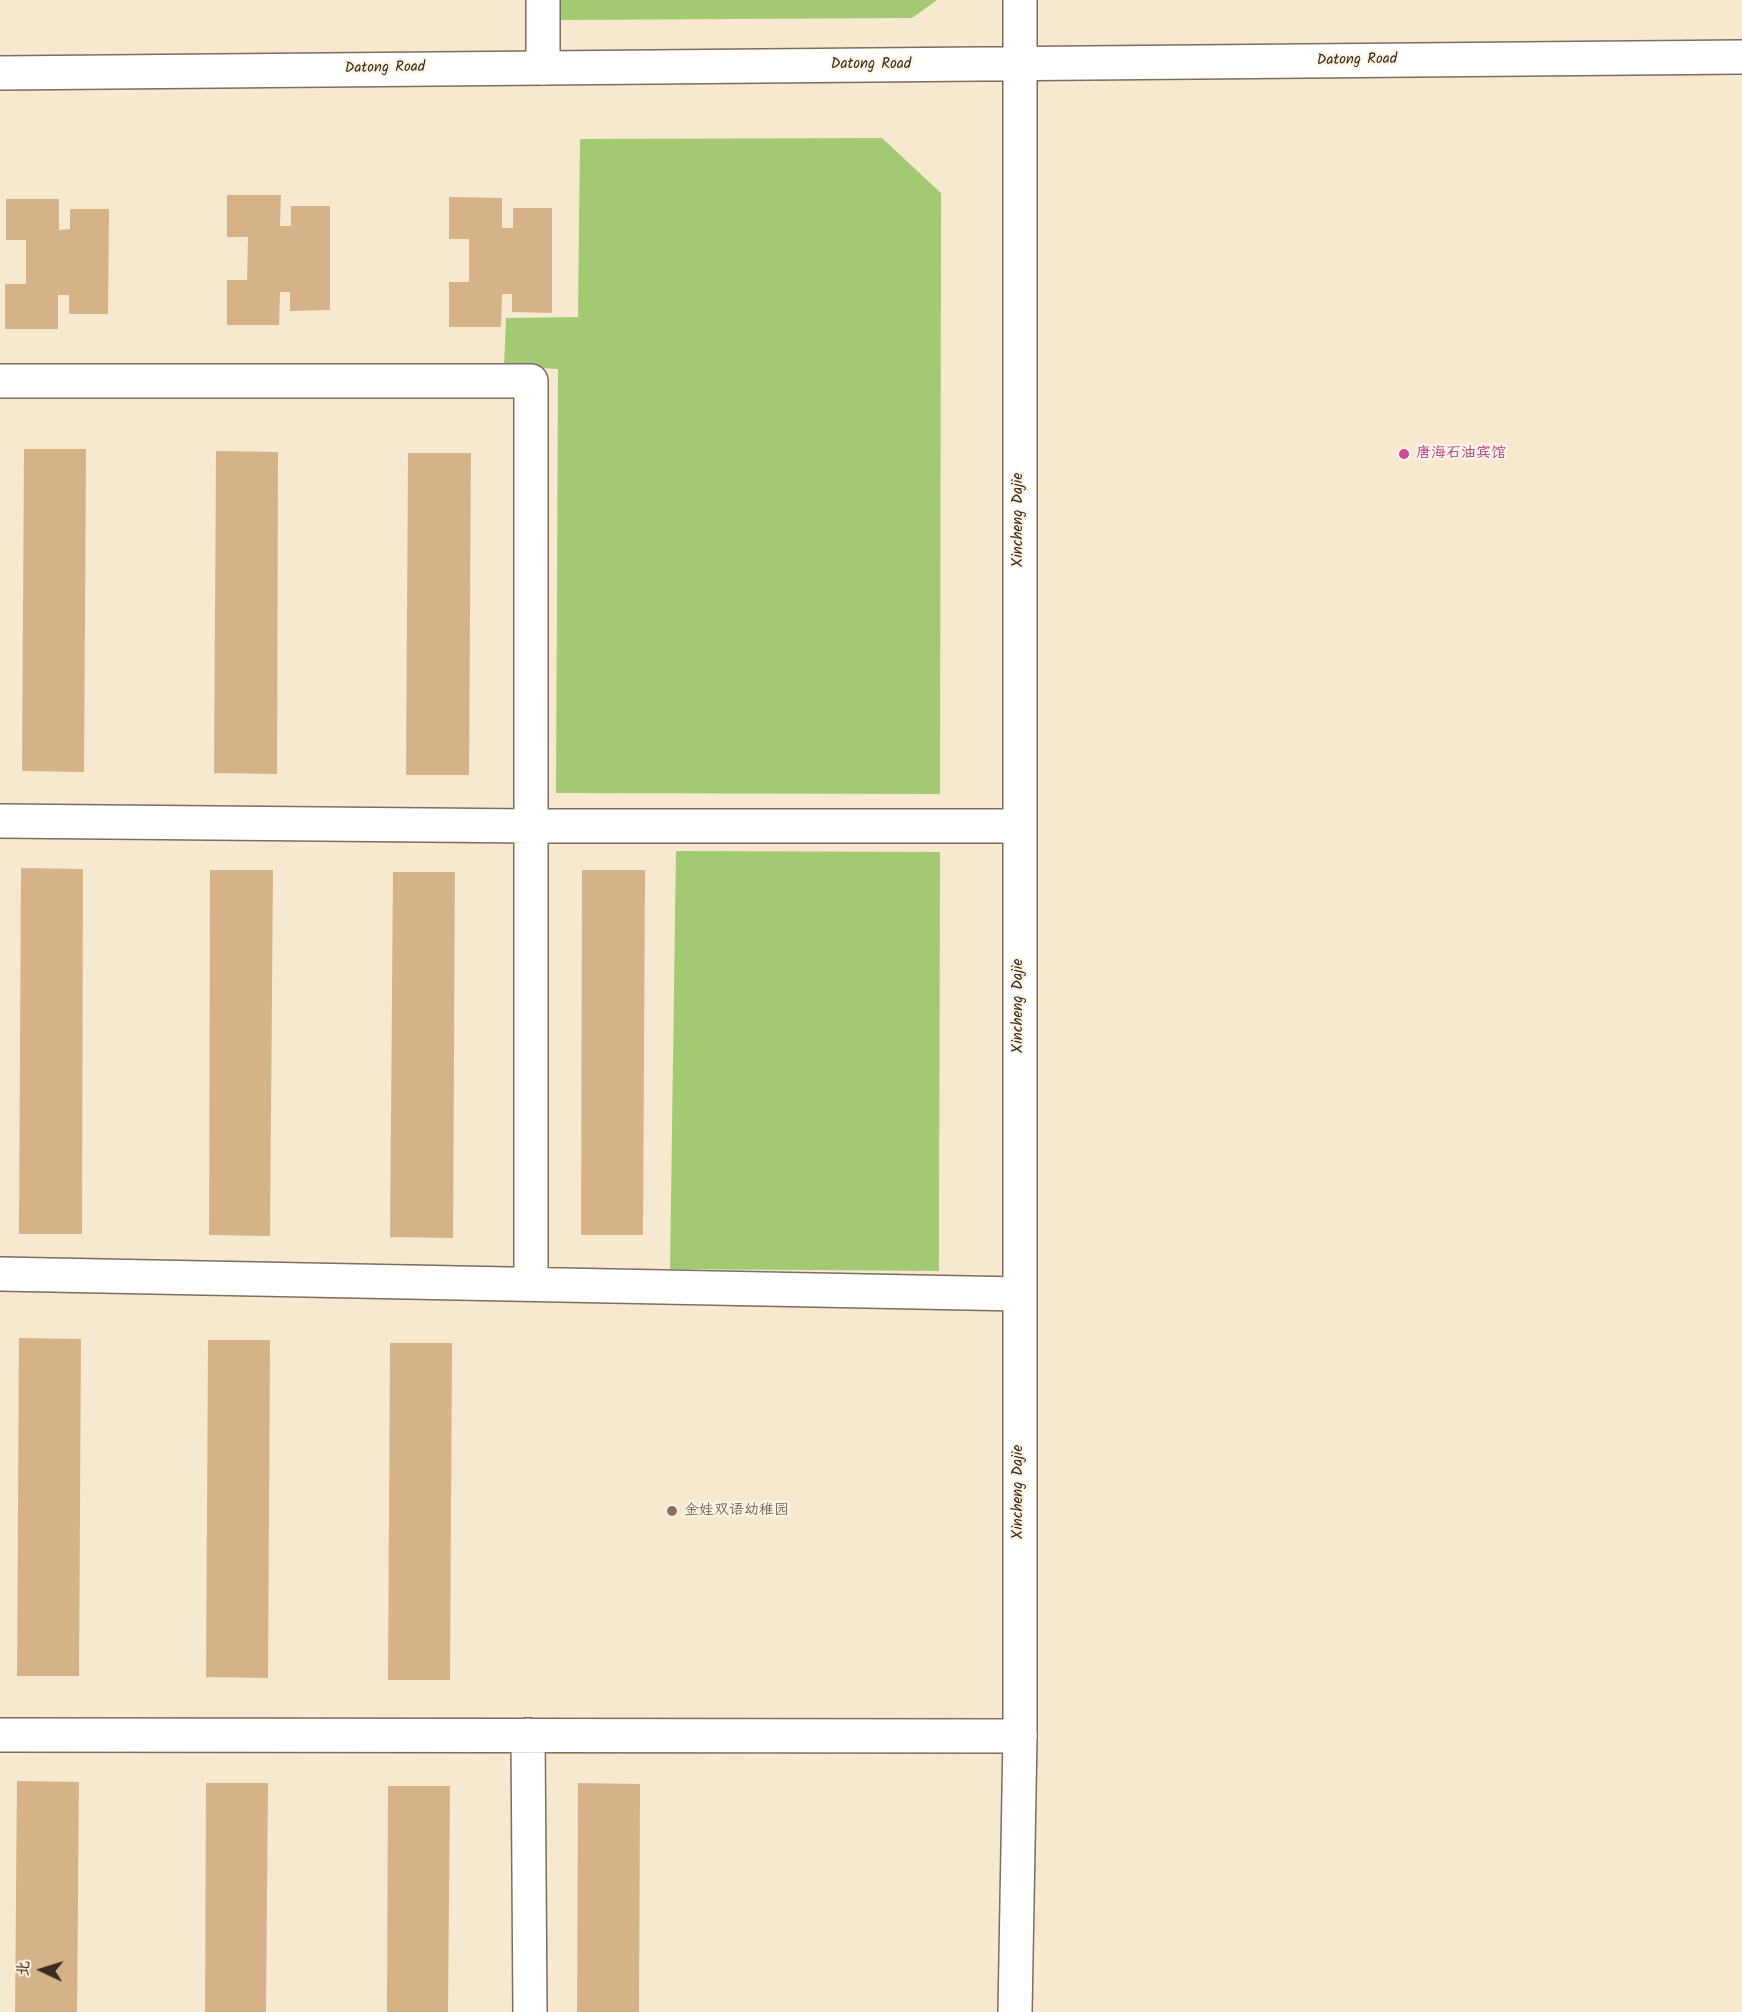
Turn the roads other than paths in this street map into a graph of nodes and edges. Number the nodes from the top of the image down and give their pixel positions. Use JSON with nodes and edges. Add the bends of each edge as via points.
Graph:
{"nodes":[{"id":1,"x":543,"y":0,"type":"edge"},
{"id":2,"x":1020,"y":0,"type":"edge"},
{"id":3,"x":1742,"y":57,"type":"edge"},
{"id":4,"x":1020,"y":64,"type":"junction"},
{"id":5,"x":543,"y":68,"type":"junction"},
{"id":6,"x":0,"y":73,"type":"edge"},
{"id":7,"x":0,"y":381,"type":"edge"},
{"id":8,"x":0,"y":821,"type":"edge"},
{"id":9,"x":532,"y":826,"type":"junction"},
{"id":10,"x":1019,"y":826,"type":"junction"},
{"id":11,"x":0,"y":1274,"type":"edge"},
{"id":12,"x":531,"y":1284,"type":"junction"},
{"id":13,"x":1019,"y":1294,"type":"junction"},
{"id":14,"x":0,"y":1735,"type":"edge"},
{"id":15,"x":528,"y":1735,"type":"junction"},
{"id":16,"x":1020,"y":1736,"type":"junction"},
{"id":17,"x":530,"y":2012,"type":"edge"},
{"id":18,"x":1015,"y":2012,"type":"edge"}],
"edges":[{"from":1,"to":5,"type":"street"},
{"from":2,"to":4,"type":"street","name":"Xincheng Dajie"},
{"from":3,"to":4,"type":"street","name":"Datong Road"},
{"from":4,"to":5,"type":"street","name":"Datong Road"},
{"from":4,"to":10,"type":"street","name":"Xincheng Dajie"},
{"from":5,"to":6,"type":"street","name":"Datong Road"},
{"from":7,"to":9,"type":"street","via":[[531,381]]},
{"from":8,"to":9,"type":"street"},
{"from":9,"to":10,"type":"street"},
{"from":9,"to":12,"type":"street"},
{"from":10,"to":13,"type":"street","name":"Xincheng Dajie"},
{"from":11,"to":12,"type":"street"},
{"from":12,"to":13,"type":"street"},
{"from":13,"to":16,"type":"street","name":"Xincheng Dajie"},
{"from":14,"to":15,"type":"street"},
{"from":15,"to":16,"type":"street"},
{"from":15,"to":17,"type":"street"},
{"from":16,"to":18,"type":"street","name":"Xincheng Dajie"}]}
